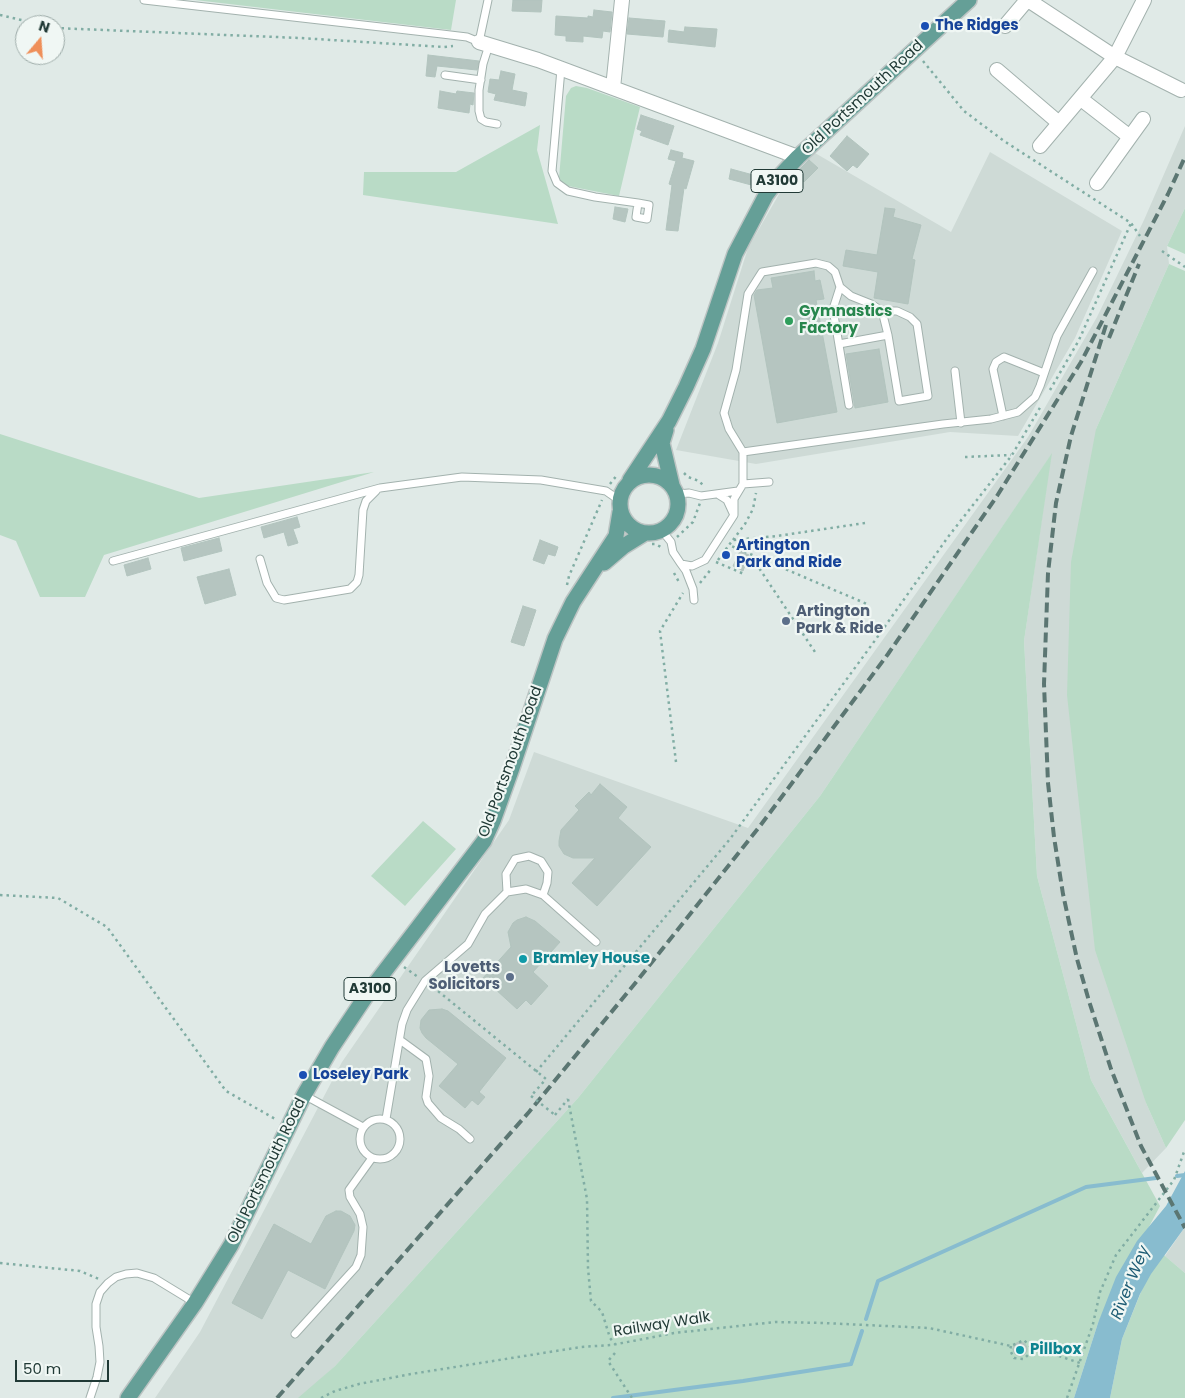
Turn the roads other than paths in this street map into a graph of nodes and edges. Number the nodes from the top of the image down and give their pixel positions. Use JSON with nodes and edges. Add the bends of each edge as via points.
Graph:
{"nodes":[{"id":1,"x":144,"y":0,"type":"edge"},
{"id":2,"x":488,"y":0,"type":"edge"},
{"id":3,"x":622,"y":0,"type":"edge"},
{"id":4,"x":969,"y":0,"type":"edge"},
{"id":5,"x":1028,"y":0,"type":"edge"},
{"id":6,"x":1144,"y":0,"type":"edge"},
{"id":7,"x":1005,"y":26,"type":"dead end"},
{"id":8,"x":484,"y":43,"type":"junction"},
{"id":9,"x":1115,"y":57,"type":"junction"},
{"id":10,"x":561,"y":69,"type":"junction"},
{"id":11,"x":997,"y":70,"type":"dead end"},
{"id":12,"x":445,"y":75,"type":"dead end"},
{"id":13,"x":481,"y":80,"type":"junction"},
{"id":14,"x":613,"y":88,"type":"junction"},
{"id":15,"x":1181,"y":90,"type":"dead end"},
{"id":16,"x":1081,"y":99,"type":"junction"},
{"id":17,"x":1143,"y":118,"type":"dead end"},
{"id":18,"x":1059,"y":123,"type":"junction"},
{"id":19,"x":496,"y":124,"type":"dead end"},
{"id":20,"x":1130,"y":137,"type":"junction"},
{"id":21,"x":1040,"y":146,"type":"dead end"},
{"id":22,"x":798,"y":158,"type":"junction"},
{"id":23,"x":1097,"y":183,"type":"dead end"},
{"id":24,"x":638,"y":203,"type":"dead end"},
{"id":25,"x":1093,"y":271,"type":"dead end"},
{"id":26,"x":840,"y":287,"type":"junction"},
{"id":27,"x":882,"y":311,"type":"junction"},
{"id":28,"x":888,"y":335,"type":"junction"},
{"id":29,"x":839,"y":344,"type":"junction"},
{"id":30,"x":955,"y":371,"type":"dead end"},
{"id":31,"x":1044,"y":373,"type":"junction"},
{"id":32,"x":849,"y":405,"type":"dead end"},
{"id":33,"x":1003,"y":416,"type":"junction"},
{"id":34,"x":668,"y":421,"type":"junction"},
{"id":35,"x":961,"y":422,"type":"junction"},
{"id":36,"x":743,"y":452,"type":"junction"},
{"id":37,"x":630,"y":480,"type":"junction"},
{"id":38,"x":769,"y":482,"type":"dead end"},
{"id":39,"x":744,"y":484,"type":"junction"},
{"id":40,"x":380,"y":488,"type":"junction"},
{"id":41,"x":675,"y":490,"type":"junction"},
{"id":42,"x":738,"y":491,"type":"junction"},
{"id":43,"x":719,"y":495,"type":"junction"},
{"id":44,"x":620,"y":506,"type":"junction"},
{"id":45,"x":734,"y":515,"type":"junction"},
{"id":46,"x":651,"y":533,"type":"junction"},
{"id":47,"x":260,"y":559,"type":"dead end"},
{"id":48,"x":113,"y":560,"type":"dead end"},
{"id":49,"x":681,"y":564,"type":"junction"},
{"id":50,"x":592,"y":574,"type":"junction"},
{"id":51,"x":694,"y":600,"type":"dead end"},
{"id":52,"x":507,"y":892,"type":"junction"},
{"id":53,"x":543,"y":894,"type":"junction"},
{"id":54,"x":596,"y":942,"type":"dead end"},
{"id":55,"x":400,"y":1040,"type":"junction"},
{"id":56,"x":304,"y":1095,"type":"junction"},
{"id":57,"x":386,"y":1119,"type":"junction"},
{"id":58,"x":363,"y":1127,"type":"junction"},
{"id":59,"x":470,"y":1139,"type":"dead end"},
{"id":60,"x":372,"y":1158,"type":"junction"},
{"id":61,"x":195,"y":1303,"type":"junction"},
{"id":62,"x":295,"y":1334,"type":"dead end"},
{"id":63,"x":90,"y":1398,"type":"edge"},
{"id":64,"x":128,"y":1398,"type":"edge"}],
"edges":[{"from":1,"to":8,"type":"lane","via":[[467,37]]},
{"from":2,"to":8,"type":"lane"},
{"from":3,"to":14,"type":"street"},
{"from":4,"to":22,"type":"main road","name":"Old Portsmouth Road","number":"A3100"},
{"from":5,"to":7,"type":"street"},
{"from":5,"to":9,"type":"street"},
{"from":6,"to":9,"type":"street"},
{"from":8,"to":10,"type":"street"},
{"from":8,"to":13,"type":"lane"},
{"from":9,"to":15,"type":"street"},
{"from":9,"to":16,"type":"street"},
{"from":10,"to":14,"type":"street"},
{"from":10,"to":24,"type":"lane","via":[[552,170],[557,183],[568,191]]},
{"from":11,"to":18,"type":"street"},
{"from":12,"to":13,"type":"lane"},
{"from":13,"to":19,"type":"lane","via":[[479,111],[482,119]]},
{"from":14,"to":22,"type":"street"},
{"from":16,"to":18,"type":"street"},
{"from":16,"to":20,"type":"street"},
{"from":17,"to":20,"type":"street"},
{"from":18,"to":21,"type":"street"},
{"from":20,"to":23,"type":"street"},
{"from":22,"to":34,"type":"main road","name":"Old Portsmouth Road","number":"A3100","via":[[766,195],[735,254],[703,349]]},
{"from":25,"to":31,"type":"lane","via":[[1057,336]]},
{"from":26,"to":27,"type":"lane"},
{"from":26,"to":29,"type":"lane","via":[[833,309]]},
{"from":26,"to":36,"type":"lane","via":[[835,272],[816,263],[762,272],[748,294],[736,370],[724,413],[729,429]]},
{"from":27,"to":28,"type":"lane"},
{"from":27,"to":28,"type":"lane","via":[[897,311],[917,324],[928,396],[899,400]]},
{"from":28,"to":29,"type":"lane"},
{"from":29,"to":32,"type":"lane"},
{"from":30,"to":35,"type":"lane"},
{"from":31,"to":33,"type":"lane","via":[[1035,398],[1018,412]]},
{"from":31,"to":33,"type":"lane","via":[[1004,357],[996,362],[993,369]]},
{"from":33,"to":35,"type":"lane"},
{"from":34,"to":37,"type":"main road","name":"Old Portsmouth Road","number":"A3100"},
{"from":34,"to":41,"type":"main road","name":"Old Portsmouth Road","number":"A3100","via":[[662,443]]},
{"from":35,"to":36,"type":"lane"},
{"from":36,"to":39,"type":"lane"},
{"from":37,"to":41,"type":"main road","via":[[652,474],[663,478]]},
{"from":37,"to":44,"type":"main road","via":[[623,489]]},
{"from":38,"to":39,"type":"lane"},
{"from":39,"to":42,"type":"lane"},
{"from":40,"to":44,"type":"lane","via":[[462,477],[541,480],[606,491]]},
{"from":40,"to":47,"type":"lane","via":[[366,501],[362,510],[360,575],[350,589],[284,600],[276,598],[267,583]]},
{"from":40,"to":48,"type":"lane"},
{"from":41,"to":43,"type":"lane","via":[[701,496]]},
{"from":41,"to":46,"type":"main road","via":[[678,507],[675,518],[667,527]]},
{"from":42,"to":43,"type":"lane"},
{"from":42,"to":45,"type":"lane"},
{"from":43,"to":45,"type":"lane","via":[[727,500]]},
{"from":44,"to":46,"type":"main road","via":[[625,522],[634,530]]},
{"from":44,"to":50,"type":"main road","name":"Old Portsmouth Road","number":"A3100","via":[[616,536]]},
{"from":45,"to":49,"type":"lane","via":[[705,560],[692,566]]},
{"from":46,"to":49,"type":"lane","via":[[663,532]]},
{"from":46,"to":50,"type":"main road","name":"Old Portsmouth Road","number":"A3100","via":[[624,546]]},
{"from":49,"to":51,"type":"lane","via":[[693,589]]},
{"from":50,"to":56,"type":"main road","name":"Old Portsmouth Road","number":"A3100","via":[[573,602],[556,639],[484,841],[368,993]]},
{"from":52,"to":53,"type":"lane","via":[[526,889]]},
{"from":52,"to":53,"type":"lane","via":[[506,874],[515,859],[528,856],[541,861],[548,872]]},
{"from":52,"to":55,"type":"lane","via":[[485,914],[468,944],[425,981],[407,1010]]},
{"from":53,"to":54,"type":"lane"},
{"from":55,"to":57,"type":"lane"},
{"from":55,"to":59,"type":"lane","via":[[426,1059],[428,1103],[441,1118]]},
{"from":56,"to":58,"type":"lane"},
{"from":56,"to":61,"type":"main road","name":"Old Portsmouth Road","number":"A3100","via":[[231,1245]]},
{"from":57,"to":58,"type":"lane","via":[[375,1119]]},
{"from":57,"to":60,"type":"lane","via":[[399,1130],[400,1146],[391,1156]]},
{"from":58,"to":60,"type":"lane","via":[[360,1144]]},
{"from":60,"to":62,"type":"lane","via":[[349,1190],[363,1227],[361,1255],[356,1267]]},
{"from":61,"to":63,"type":"lane","via":[[154,1278],[137,1273],[108,1283],[96,1304],[100,1362]]},
{"from":61,"to":64,"type":"main road","name":"Old Portsmouth Road","number":"A3100"}]}
